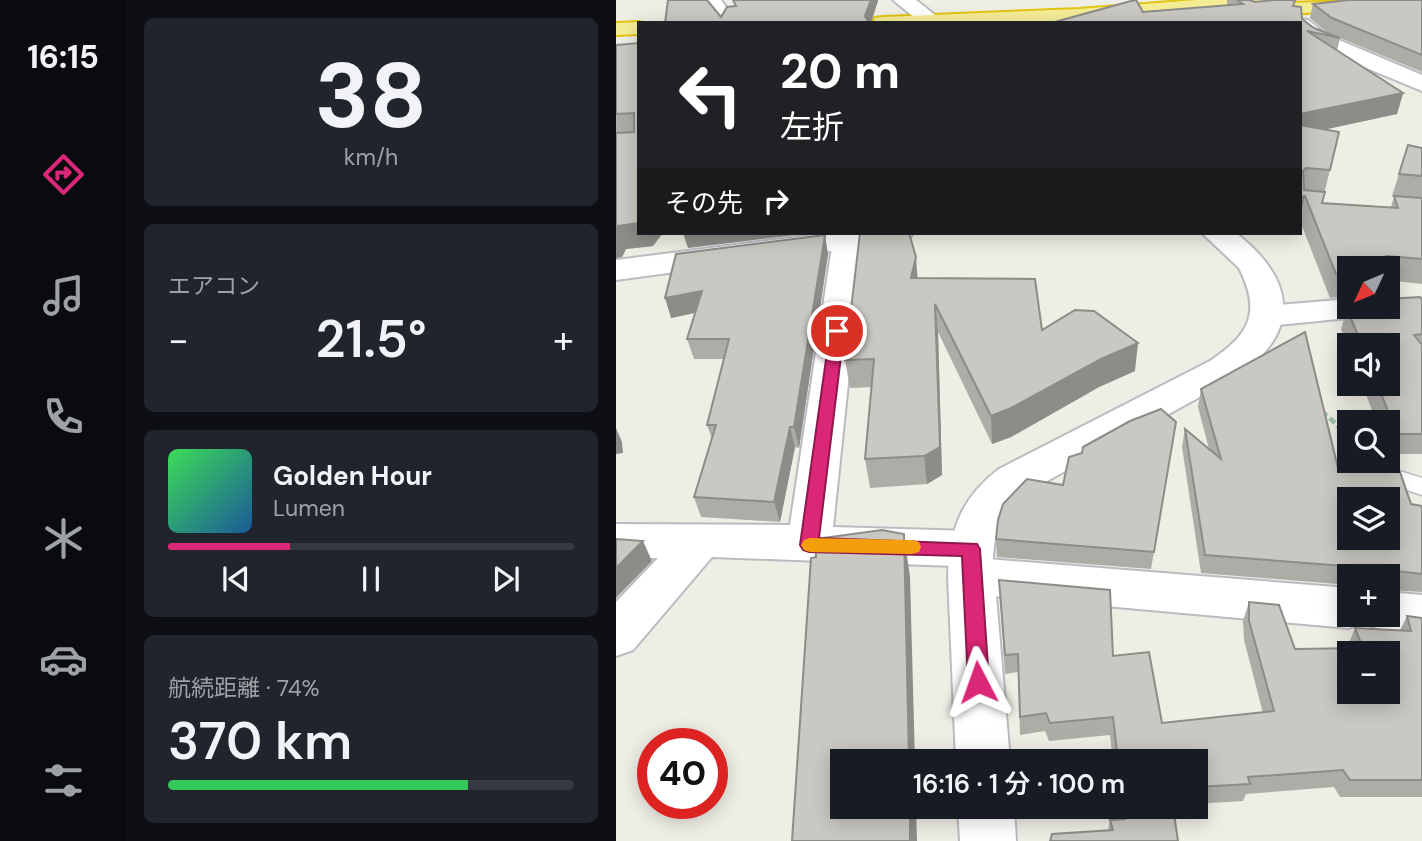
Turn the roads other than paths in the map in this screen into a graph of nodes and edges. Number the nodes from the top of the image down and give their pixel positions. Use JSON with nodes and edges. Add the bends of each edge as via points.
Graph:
{"nodes":[{"id":1,"x":710,"y":0,"type":"edge"},
{"id":2,"x":903,"y":0,"type":"edge"},
{"id":3,"x":1382,"y":0,"type":"edge"},
{"id":4,"x":1290,"y":14,"type":"edge"},
{"id":5,"x":727,"y":21,"type":"edge"},
{"id":6,"x":933,"y":21,"type":"edge"},
{"id":7,"x":978,"y":21,"type":"edge"},
{"id":8,"x":1145,"y":21,"type":"edge"},
{"id":9,"x":1302,"y":25,"type":"edge"},
{"id":10,"x":637,"y":28,"type":"edge"},
{"id":11,"x":616,"y":29,"type":"edge"},
{"id":12,"x":637,"y":38,"type":"edge"},
{"id":13,"x":616,"y":39,"type":"edge"},
{"id":14,"x":1422,"y":84,"type":"edge"},
{"id":15,"x":1219,"y":235,"type":"edge"},
{"id":16,"x":870,"y":236,"type":"edge"},
{"id":17,"x":616,"y":270,"type":"edge"},
{"id":18,"x":1422,"y":303,"type":"edge"},
{"id":19,"x":1400,"y":305,"type":"edge"},
{"id":20,"x":1337,"y":310,"type":"edge"},
{"id":21,"x":1268,"y":316,"type":"junction"},
{"id":22,"x":1382,"y":473,"type":"edge"},
{"id":23,"x":1422,"y":487,"type":"edge"},
{"id":24,"x":701,"y":540,"type":"junction"},
{"id":25,"x":616,"y":541,"type":"edge"},
{"id":26,"x":809,"y":545,"type":"junction"},
{"id":27,"x":971,"y":562,"type":"junction"},
{"id":28,"x":1337,"y":607,"type":"edge"},
{"id":29,"x":1400,"y":613,"type":"edge"},
{"id":30,"x":1422,"y":614,"type":"edge"},
{"id":31,"x":616,"y":635,"type":"edge"},
{"id":32,"x":982,"y":749,"type":"edge"},
{"id":33,"x":987,"y":819,"type":"edge"},
{"id":34,"x":988,"y":841,"type":"edge"}],
"edges":[{"from":1,"to":5,"type":"street"},
{"from":2,"to":6,"type":"street"},
{"from":3,"to":4,"type":"highway"},
{"from":4,"to":7,"type":"highway"},
{"from":4,"to":8,"type":"highway"},
{"from":9,"to":14,"type":"street","via":[[1319,40]]},
{"from":10,"to":11,"type":"highway"},
{"from":12,"to":13,"type":"highway"},
{"from":15,"to":21,"type":"street","via":[[1256,270]]},
{"from":16,"to":17,"type":"street"},
{"from":16,"to":26,"type":"street"},
{"from":18,"to":19,"type":"street"},
{"from":20,"to":21,"type":"street"},
{"from":21,"to":27,"type":"street","via":[[1259,340],[1238,359],[1040,464],[1002,489],[976,522]]},
{"from":22,"to":23,"type":"lane"},
{"from":24,"to":25,"type":"street"},
{"from":24,"to":26,"type":"street"},
{"from":24,"to":31,"type":"street"},
{"from":26,"to":27,"type":"street"},
{"from":27,"to":28,"type":"street"},
{"from":27,"to":32,"type":"street"},
{"from":29,"to":30,"type":"street"},
{"from":33,"to":34,"type":"street"}]}
